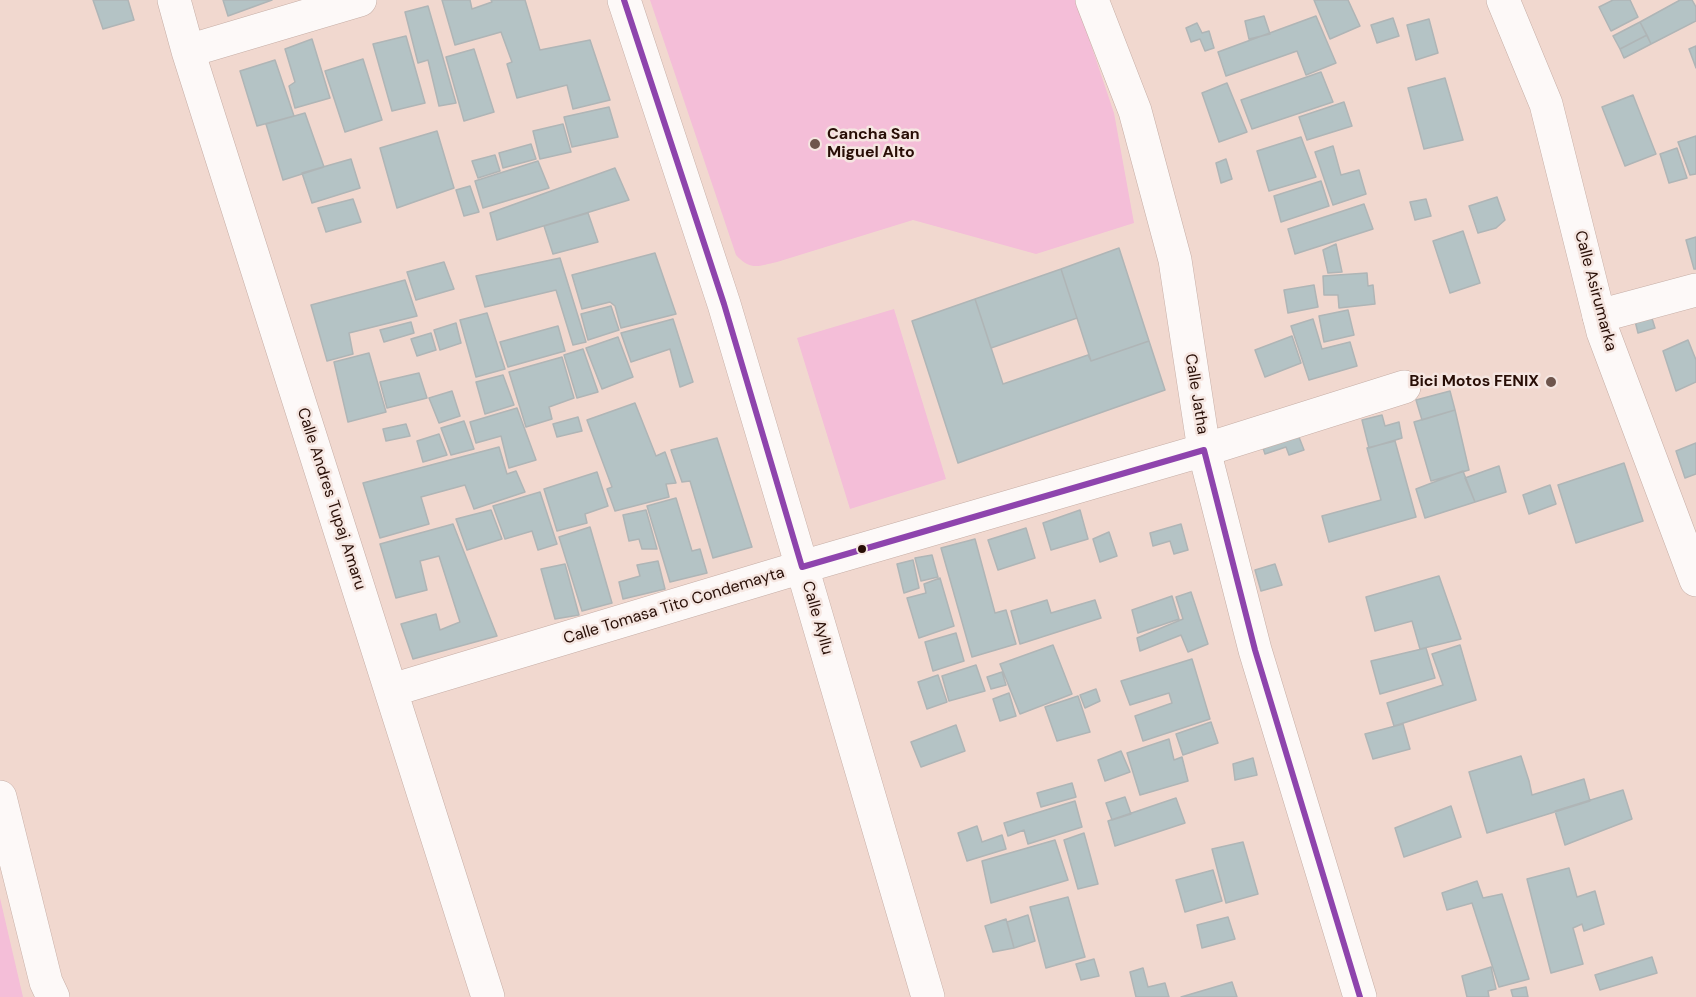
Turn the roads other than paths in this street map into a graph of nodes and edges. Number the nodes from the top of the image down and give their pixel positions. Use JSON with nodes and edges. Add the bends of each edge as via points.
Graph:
{"nodes":[{"id":1,"x":174,"y":0,"type":"edge"},
{"id":2,"x":360,"y":0,"type":"edge"},
{"id":3,"x":624,"y":0,"type":"edge"},
{"id":4,"x":1092,"y":0,"type":"edge"},
{"id":5,"x":1503,"y":0,"type":"edge"},
{"id":6,"x":188,"y":51,"type":"junction"},
{"id":7,"x":1696,"y":290,"type":"edge"},
{"id":8,"x":1599,"y":316,"type":"junction"},
{"id":9,"x":1404,"y":387,"type":"dead end"},
{"id":10,"x":1204,"y":450,"type":"junction"},
{"id":11,"x":802,"y":567,"type":"junction"},
{"id":12,"x":1696,"y":580,"type":"edge"},
{"id":13,"x":392,"y":690,"type":"junction"},
{"id":14,"x":0,"y":797,"type":"edge"},
{"id":15,"x":53,"y":997,"type":"edge"},
{"id":16,"x":488,"y":997,"type":"edge"},
{"id":17,"x":928,"y":997,"type":"edge"},
{"id":18,"x":1360,"y":997,"type":"edge"}],
"edges":[{"from":1,"to":6,"type":"street","name":"Calle Andres Tupaj Amaru"},
{"from":2,"to":6,"type":"street"},
{"from":3,"to":11,"type":"street","name":"Calle Ayllu","via":[[724,304]]},
{"from":4,"to":10,"type":"street","name":"Calle Jatha","via":[[1135,111],[1175,260]]},
{"from":5,"to":8,"type":"street","name":"Calle Asirumarka","via":[[1546,104]]},
{"from":6,"to":13,"type":"street","name":"Calle Andres Tupaj Amaru"},
{"from":7,"to":8,"type":"street"},
{"from":8,"to":12,"type":"street","name":"Calle Asirumarka"},
{"from":9,"to":10,"type":"street","name":"Calle Tomasa Tito Condemayta"},
{"from":10,"to":11,"type":"street","name":"Calle Tomasa Tito Condemayta"},
{"from":10,"to":18,"type":"street","name":"Calle Jatha","via":[[1255,650]]},
{"from":11,"to":13,"type":"street","name":"Calle Tomasa Tito Condemayta"},
{"from":11,"to":17,"type":"street","name":"Calle Ayllu"},
{"from":13,"to":16,"type":"street","name":"Calle Andres Tupaj Amaru"},
{"from":14,"to":15,"type":"street"}]}
